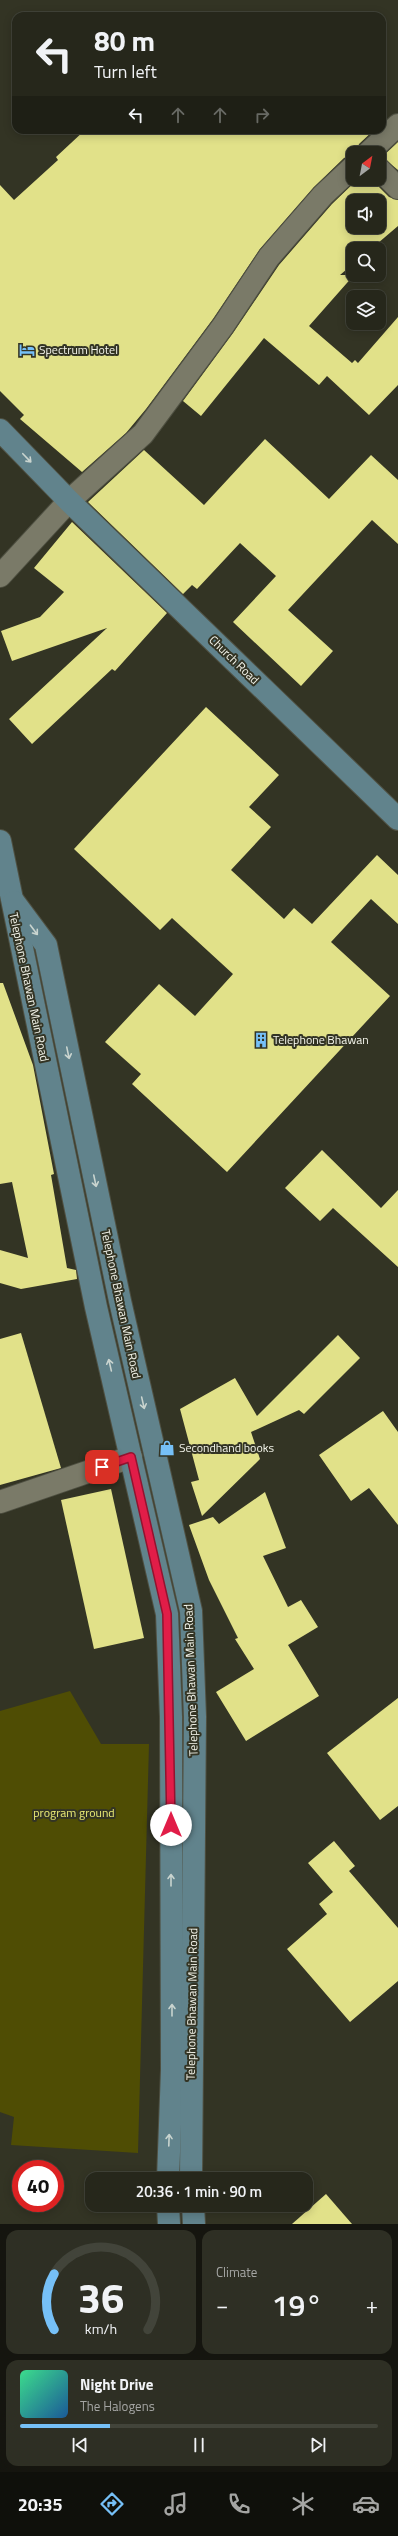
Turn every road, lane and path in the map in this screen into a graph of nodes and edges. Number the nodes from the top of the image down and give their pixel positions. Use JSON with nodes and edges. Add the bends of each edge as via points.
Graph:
{"nodes":[{"id":1,"x":398,"y":124,"type":"edge"},
{"id":2,"x":375,"y":146,"type":"edge"},
{"id":3,"x":346,"y":174,"type":"edge"},
{"id":4,"x":386,"y":176,"type":"edge"},
{"id":5,"x":398,"y":188,"type":"edge"},
{"id":6,"x":0,"y":430,"type":"edge"},
{"id":7,"x":69,"y":501,"type":"junction"},
{"id":8,"x":0,"y":576,"type":"edge"},
{"id":9,"x":398,"y":819,"type":"edge"},
{"id":10,"x":0,"y":841,"type":"edge"},
{"id":11,"x":11,"y":898,"type":"junction"},
{"id":12,"x":131,"y":1457,"type":"junction"},
{"id":13,"x":0,"y":1502,"type":"edge"},
{"id":14,"x":168,"y":2172,"type":"edge"},
{"id":15,"x":191,"y":2172,"type":"edge"},
{"id":16,"x":168,"y":2212,"type":"edge"},
{"id":17,"x":193,"y":2212,"type":"edge"},
{"id":18,"x":169,"y":2224,"type":"edge"},
{"id":19,"x":194,"y":2224,"type":"edge"}],
"edges":[{"from":1,"to":2,"type":"street"},
{"from":3,"to":7,"type":"street","via":[[269,256],[223,326],[143,434]]},
{"from":4,"to":5,"type":"street"},
{"from":6,"to":7,"type":"street","name":"Church Road","one_way":true},
{"from":7,"to":8,"type":"street"},
{"from":7,"to":9,"type":"street","name":"Church Road"},
{"from":10,"to":11,"type":"street"},
{"from":12,"to":11,"type":"street","name":"Telephone Bhawan Main Road","one_way":true,"via":[[94,1299]]},
{"from":11,"to":15,"type":"street","name":"Telephone Bhawan Main Road","one_way":true,"via":[[46,944],[120,1301],[191,1611],[195,1717]]},
{"from":12,"to":13,"type":"street"},
{"from":14,"to":12,"type":"street","name":"Telephone Bhawan Main Road","one_way":true,"via":[[172,2070],[171,1718],[167,1614]]},
{"from":16,"to":18,"type":"street"},
{"from":17,"to":19,"type":"street"}]}
